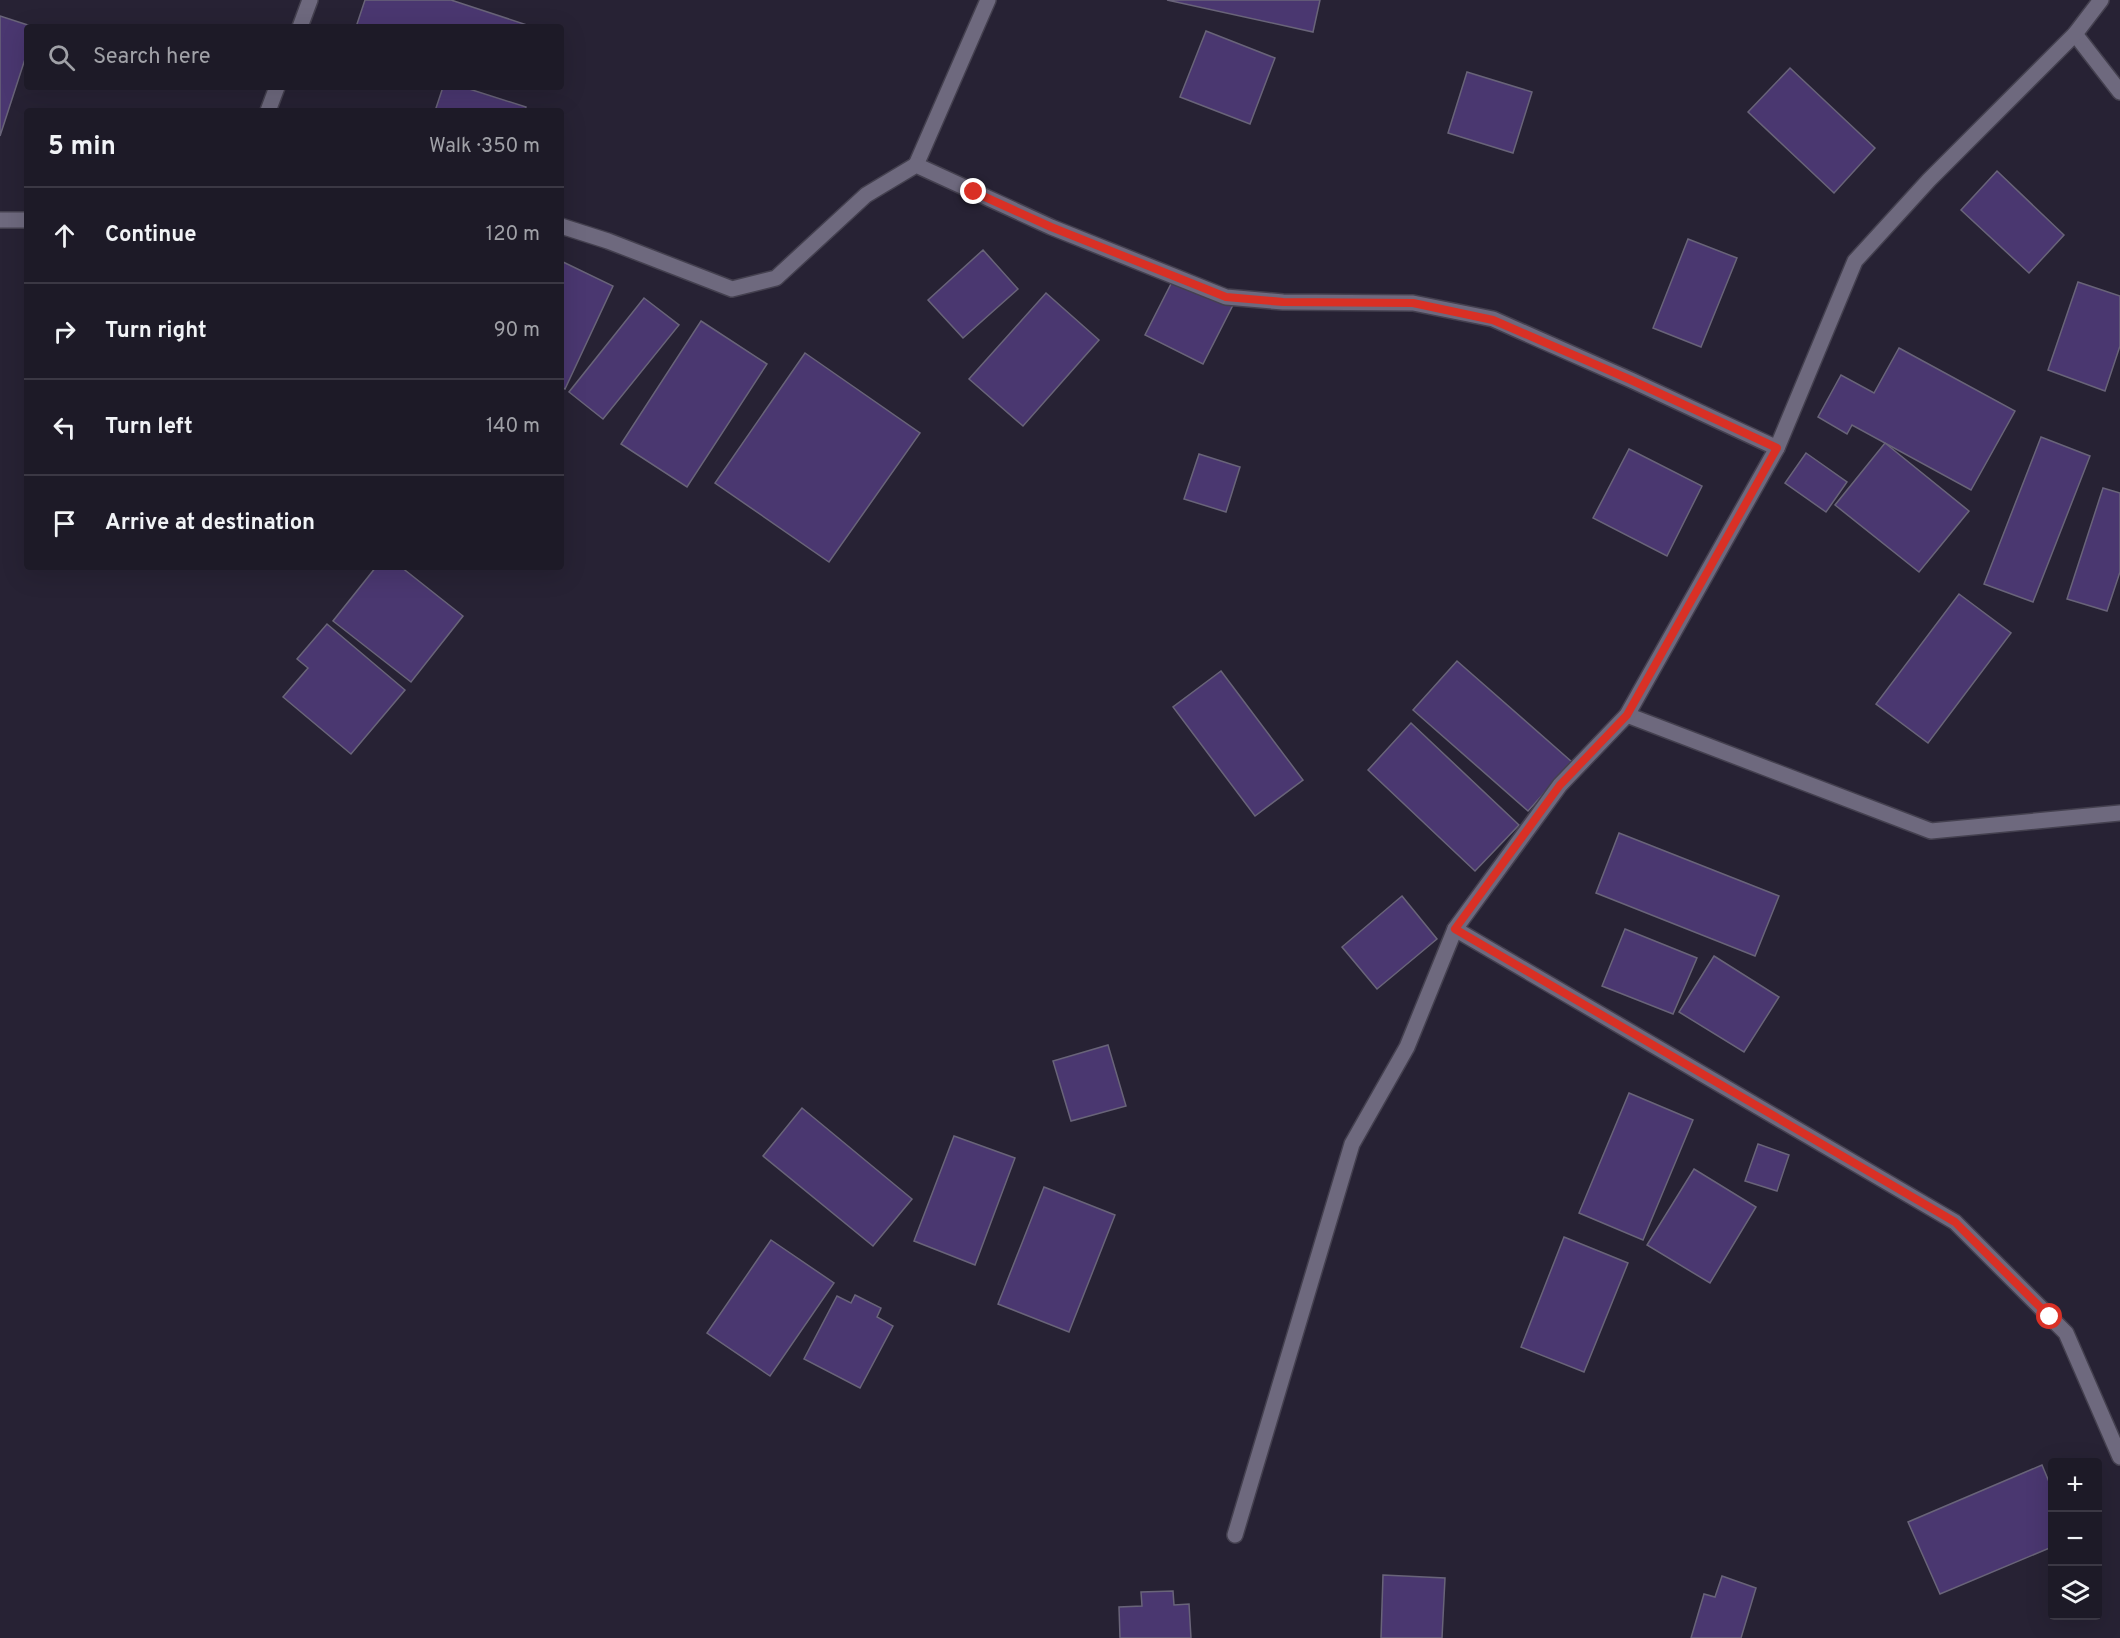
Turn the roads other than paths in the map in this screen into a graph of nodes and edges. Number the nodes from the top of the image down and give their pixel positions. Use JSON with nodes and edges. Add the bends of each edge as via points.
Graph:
{"nodes":[{"id":1,"x":310,"y":0,"type":"edge"},
{"id":2,"x":988,"y":0,"type":"edge"},
{"id":3,"x":2101,"y":0,"type":"edge"},
{"id":4,"x":301,"y":24,"type":"edge"},
{"id":5,"x":2075,"y":34,"type":"junction"},
{"id":6,"x":276,"y":90,"type":"edge"},
{"id":7,"x":2120,"y":92,"type":"edge"},
{"id":8,"x":269,"y":108,"type":"edge"},
{"id":9,"x":916,"y":165,"type":"junction"},
{"id":10,"x":0,"y":220,"type":"edge"},
{"id":11,"x":24,"y":220,"type":"edge"},
{"id":12,"x":564,"y":227,"type":"edge"},
{"id":13,"x":1777,"y":448,"type":"junction"},
{"id":14,"x":1627,"y":715,"type":"junction"},
{"id":15,"x":2120,"y":813,"type":"edge"},
{"id":16,"x":1455,"y":929,"type":"junction"},
{"id":17,"x":2120,"y":1456,"type":"edge"},
{"id":18,"x":1235,"y":1535,"type":"dead end"}],
"edges":[{"from":1,"to":4,"type":"street"},
{"from":2,"to":9,"type":"street"},
{"from":3,"to":5,"type":"street"},
{"from":5,"to":7,"type":"street"},
{"from":5,"to":13,"type":"street","via":[[1929,180],[1855,261]]},
{"from":6,"to":8,"type":"street"},
{"from":9,"to":12,"type":"street","via":[[867,195],[776,278],[732,289]]},
{"from":9,"to":13,"type":"street","via":[[1051,227],[1226,297],[1283,302],[1413,303],[1493,320]]},
{"from":10,"to":11,"type":"street"},
{"from":13,"to":14,"type":"street"},
{"from":14,"to":15,"type":"street","via":[[1931,831]]},
{"from":14,"to":16,"type":"street","via":[[1560,785]]},
{"from":16,"to":17,"type":"street","via":[[1955,1222],[2066,1333]]},
{"from":16,"to":18,"type":"street","via":[[1407,1047],[1352,1144]]}]}
